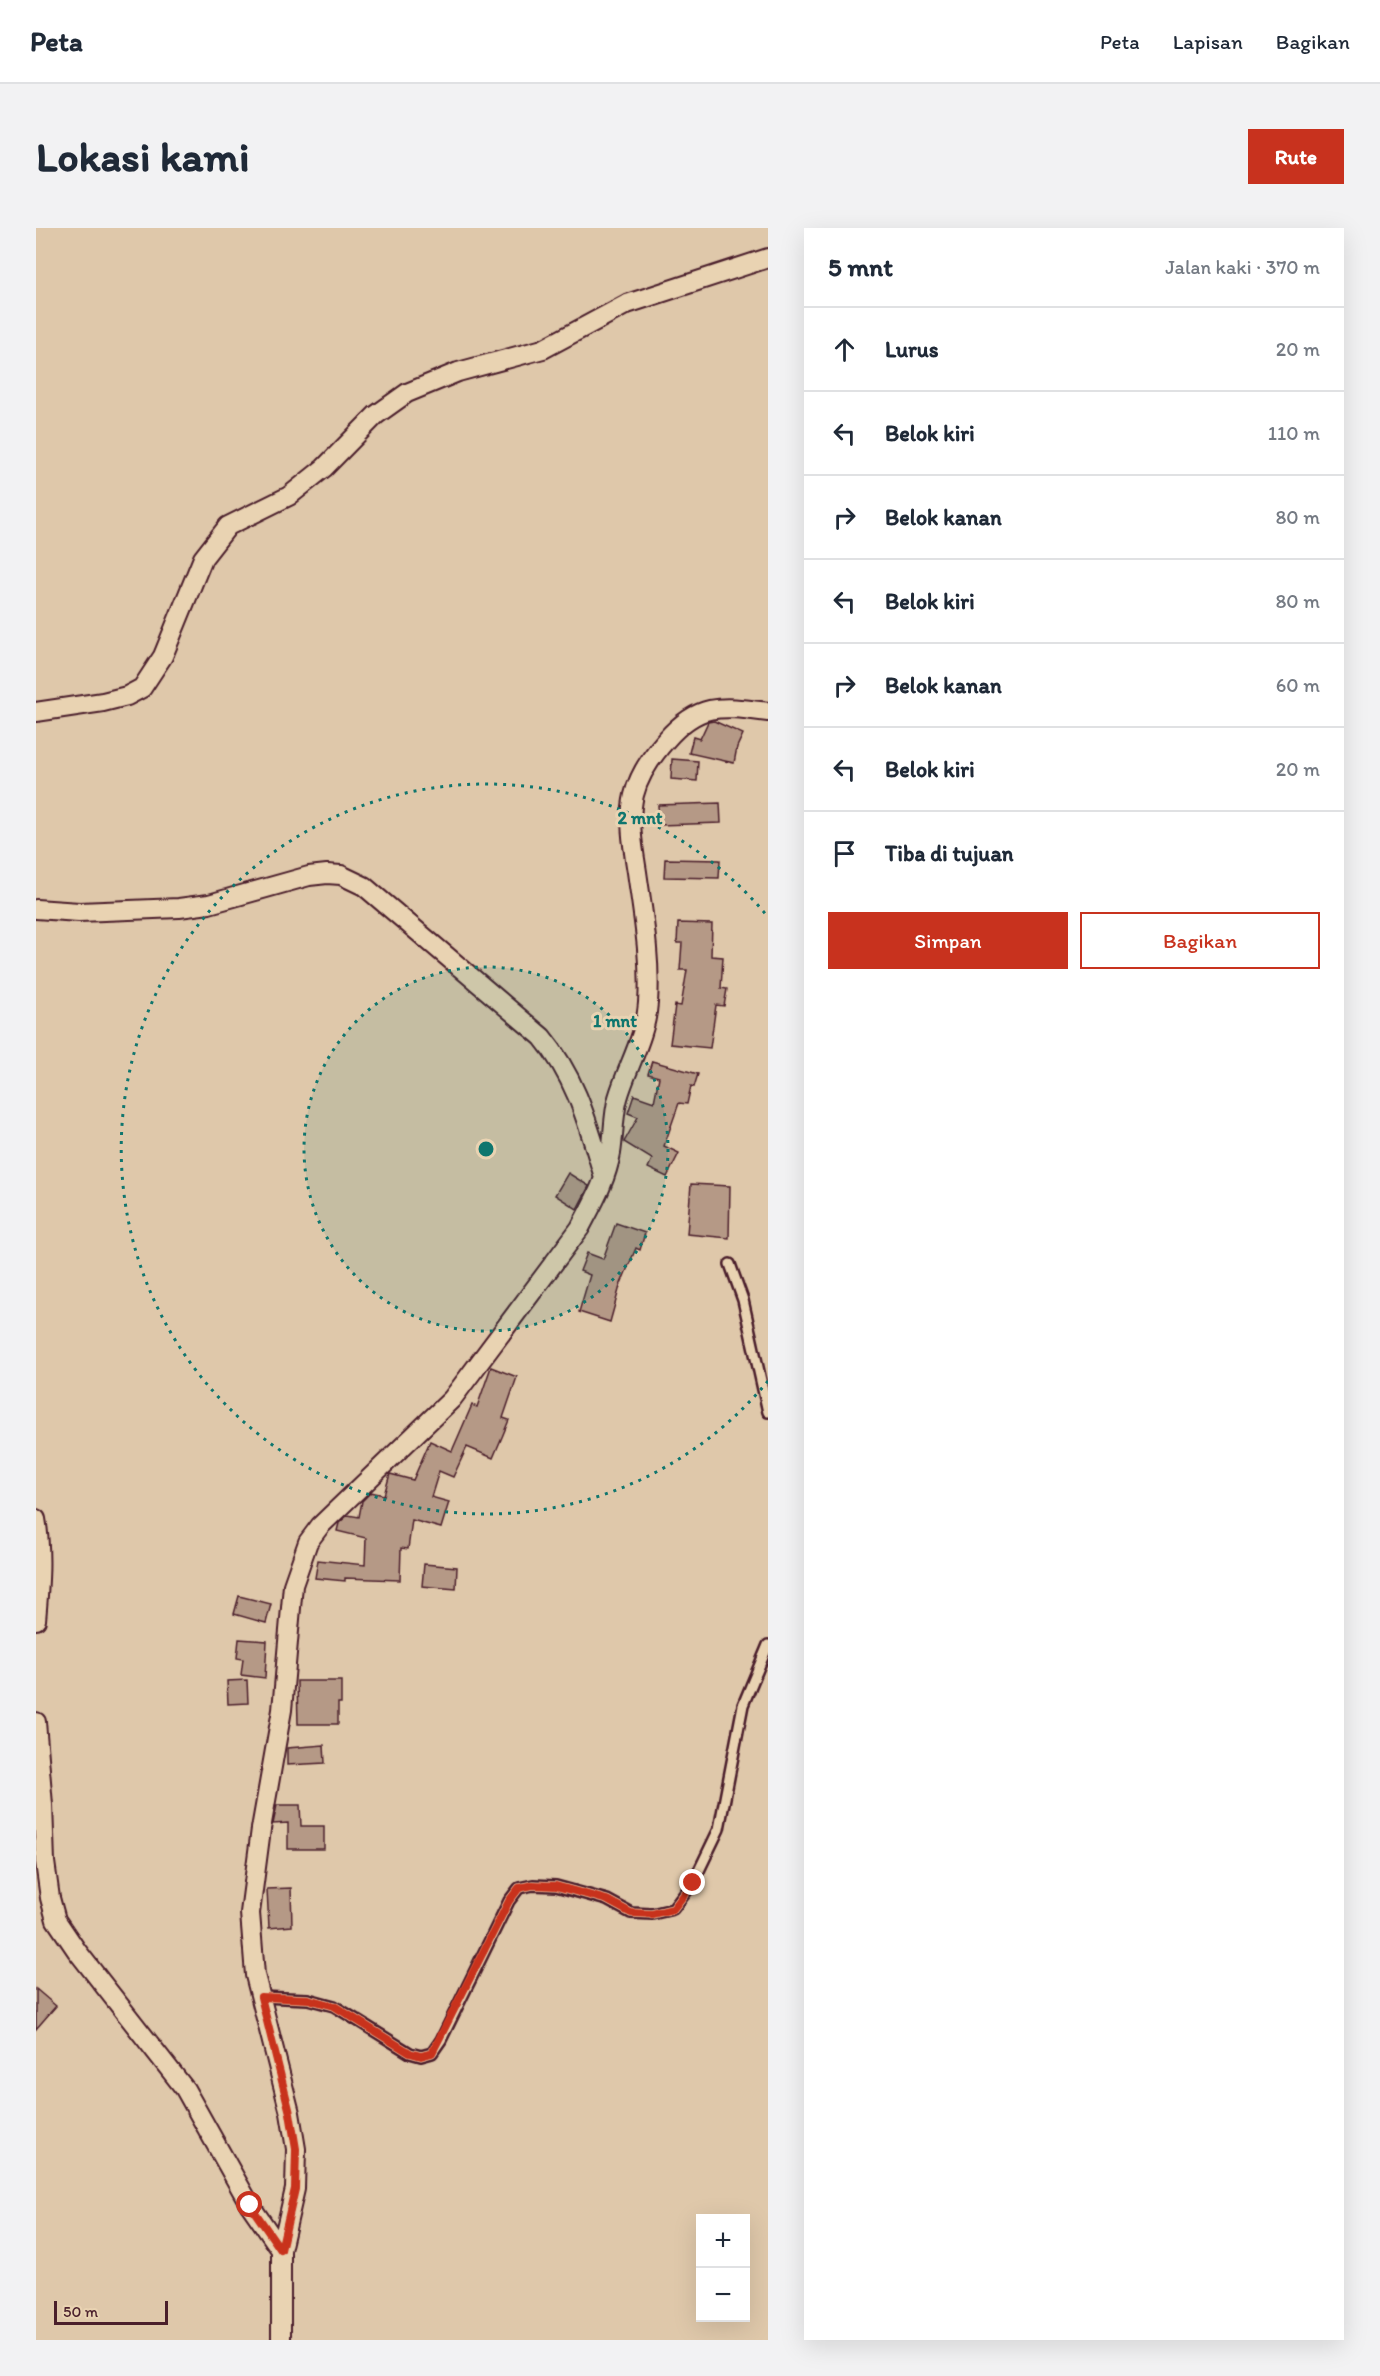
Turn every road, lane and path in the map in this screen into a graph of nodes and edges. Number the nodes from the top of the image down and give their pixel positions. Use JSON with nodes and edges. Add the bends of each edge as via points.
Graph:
{"nodes":[{"id":1,"x":768,"y":258,"type":"edge"},
{"id":2,"x":36,"y":712,"type":"edge"},
{"id":3,"x":768,"y":712,"type":"edge"},
{"id":4,"x":36,"y":909,"type":"edge"},
{"id":5,"x":605,"y":1179,"type":"junction"},
{"id":6,"x":729,"y":1264,"type":"dead end"},
{"id":7,"x":768,"y":1412,"type":"edge"},
{"id":8,"x":36,"y":1519,"type":"edge"},
{"id":9,"x":36,"y":1620,"type":"edge"},
{"id":10,"x":768,"y":1645,"type":"edge"},
{"id":11,"x":36,"y":1722,"type":"edge"},
{"id":12,"x":261,"y":1997,"type":"junction"},
{"id":13,"x":281,"y":2250,"type":"junction"},
{"id":14,"x":281,"y":2340,"type":"edge"}],
"edges":[{"from":1,"to":2,"type":"street","via":[[627,304],[543,349],[458,372],[407,393],[376,415],[324,468],[289,496],[228,526],[203,558],[163,656],[142,688],[103,702]]},
{"from":3,"to":5,"type":"street","via":[[710,709],[689,717],[653,755],[640,777],[632,824],[648,955],[648,1007],[618,1100]]},
{"from":4,"to":5,"type":"street","via":[[79,912],[179,908],[209,904],[309,876],[342,875],[354,880],[553,1050],[576,1089]]},
{"from":5,"to":12,"type":"street","via":[[579,1228],[452,1399],[320,1526],[305,1550],[293,1585],[282,1710],[252,1888],[251,1942]]},
{"from":6,"to":7,"type":"lane","via":[[744,1300]]},
{"from":8,"to":9,"type":"street","via":[[40,1550]]},
{"from":10,"to":12,"type":"lane","via":[[743,1706],[719,1829],[693,1883],[673,1909],[631,1913],[607,1900],[556,1886],[519,1888],[504,1909],[441,2040],[432,2053],[421,2056],[334,2006],[308,1999]]},
{"from":11,"to":13,"type":"street","via":[[45,1862],[57,1920],[185,2089],[250,2205]]},
{"from":12,"to":13,"type":"street","via":[[296,2149],[295,2189]]},
{"from":13,"to":14,"type":"street"}]}
